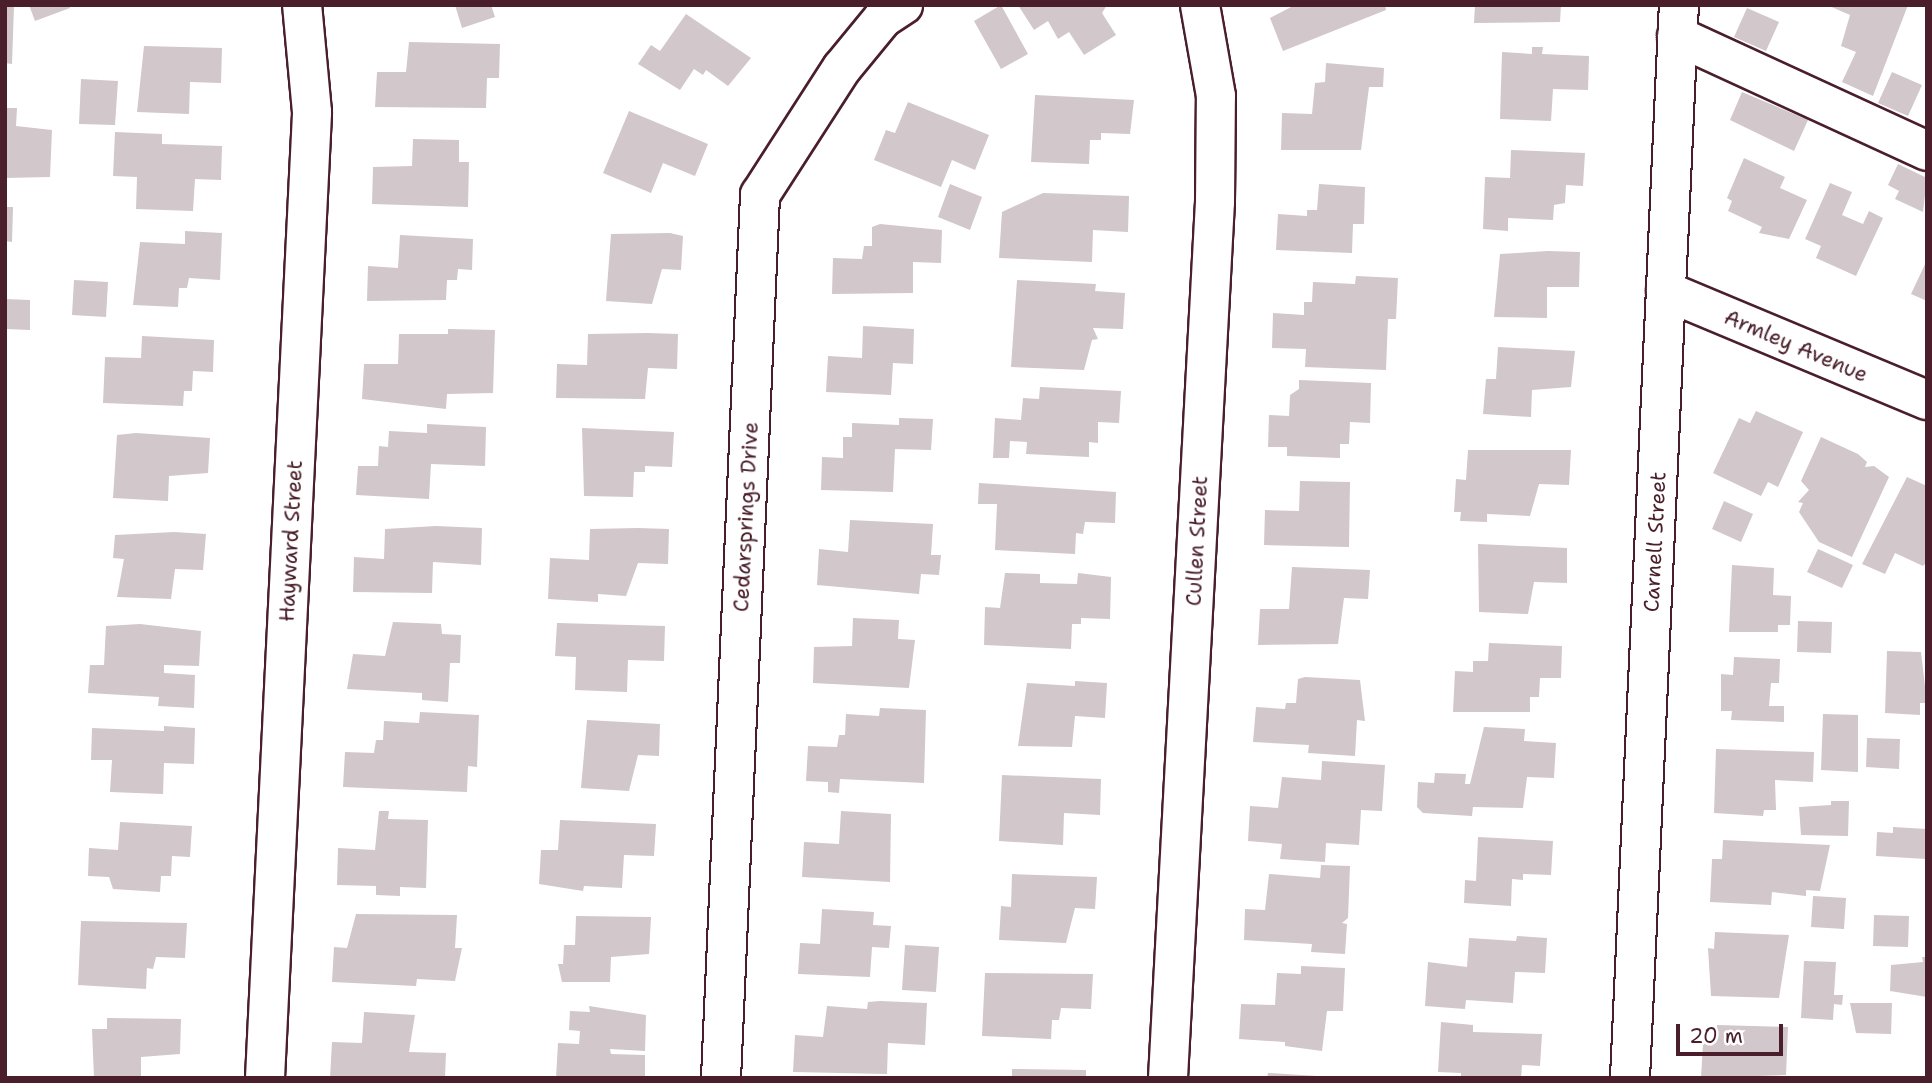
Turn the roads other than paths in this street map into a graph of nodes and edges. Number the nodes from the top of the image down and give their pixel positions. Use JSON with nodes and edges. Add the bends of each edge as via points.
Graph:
{"nodes":[{"id":1,"x":302,"y":5,"type":"edge"},
{"id":2,"x":903,"y":5,"type":"edge"},
{"id":3,"x":1200,"y":5,"type":"edge"},
{"id":4,"x":1678,"y":21,"type":"edge"},
{"id":5,"x":1927,"y":151,"type":"edge"},
{"id":6,"x":1666,"y":291,"type":"junction"},
{"id":7,"x":1927,"y":400,"type":"edge"},
{"id":8,"x":265,"y":1078,"type":"edge"},
{"id":9,"x":721,"y":1078,"type":"edge"},
{"id":10,"x":1168,"y":1078,"type":"edge"},
{"id":11,"x":1630,"y":1078,"type":"edge"}],
"edges":[{"from":1,"to":8,"type":"street","name":"Hayward Street","via":[[312,112]]},
{"from":2,"to":9,"type":"street","name":"Cedarsprings Drive","via":[[883,18],[842,68],[760,195]]},
{"from":3,"to":10,"type":"street","name":"Cullen Street","via":[[1216,96],[1215,202]]},
{"from":4,"to":5,"type":"street"},
{"from":4,"to":6,"type":"street","name":"Carnell Street"},
{"from":6,"to":7,"type":"street","name":"Armley Avenue"},
{"from":6,"to":11,"type":"street","name":"Carnell Street"}]}
